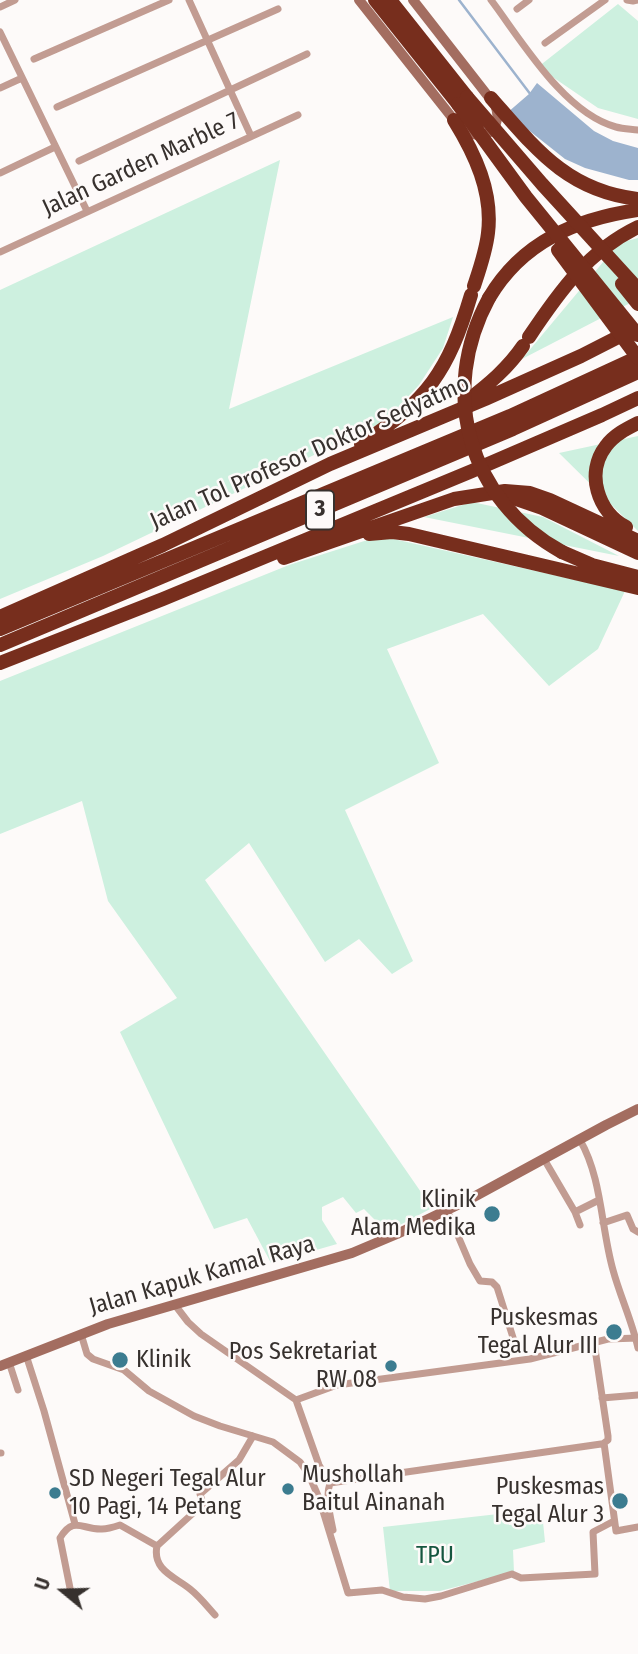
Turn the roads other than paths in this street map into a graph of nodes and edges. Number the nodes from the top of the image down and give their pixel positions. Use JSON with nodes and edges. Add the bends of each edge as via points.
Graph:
{"nodes":[{"id":1,"x":15,"y":0,"type":"edge"},
{"id":2,"x":169,"y":0,"type":"edge"},
{"id":3,"x":189,"y":0,"type":"edge"},
{"id":4,"x":359,"y":0,"type":"edge"},
{"id":5,"x":375,"y":0,"type":"edge"},
{"id":6,"x":390,"y":0,"type":"edge"},
{"id":7,"x":413,"y":0,"type":"edge"},
{"id":8,"x":491,"y":0,"type":"edge"},
{"id":9,"x":530,"y":0,"type":"edge"},
{"id":10,"x":605,"y":0,"type":"edge"},
{"id":11,"x":0,"y":7,"type":"edge"},
{"id":12,"x":278,"y":9,"type":"dead end"},
{"id":13,"x":517,"y":9,"type":"dead end"},
{"id":14,"x":0,"y":32,"type":"edge"},
{"id":15,"x":206,"y":40,"type":"junction"},
{"id":16,"x":545,"y":43,"type":"dead end"},
{"id":17,"x":307,"y":54,"type":"dead end"},
{"id":18,"x":34,"y":59,"type":"dead end"},
{"id":19,"x":22,"y":78,"type":"junction"},
{"id":20,"x":0,"y":88,"type":"edge"},
{"id":21,"x":229,"y":90,"type":"junction"},
{"id":22,"x":491,"y":98,"type":"junction"},
{"id":23,"x":463,"y":101,"type":"junction"},
{"id":24,"x":57,"y":107,"type":"dead end"},
{"id":25,"x":298,"y":115,"type":"dead end"},
{"id":26,"x":454,"y":120,"type":"junction"},
{"id":27,"x":638,"y":130,"type":"edge"},
{"id":28,"x":251,"y":136,"type":"junction"},
{"id":29,"x":55,"y":147,"type":"junction"},
{"id":30,"x":79,"y":161,"type":"dead end"},
{"id":31,"x":0,"y":173,"type":"edge"},
{"id":32,"x":542,"y":184,"type":"junction"},
{"id":33,"x":526,"y":197,"type":"junction"},
{"id":34,"x":638,"y":199,"type":"edge"},
{"id":35,"x":638,"y":210,"type":"edge"},
{"id":36,"x":87,"y":211,"type":"junction"},
{"id":37,"x":638,"y":226,"type":"edge"},
{"id":38,"x":0,"y":252,"type":"edge"},
{"id":39,"x":638,"y":289,"type":"edge"},
{"id":40,"x":638,"y":304,"type":"edge"},
{"id":41,"x":638,"y":328,"type":"edge"},
{"id":42,"x":638,"y":335,"type":"edge"},
{"id":43,"x":638,"y":357,"type":"edge"},
{"id":44,"x":638,"y":372,"type":"edge"},
{"id":45,"x":638,"y":398,"type":"edge"},
{"id":46,"x":450,"y":413,"type":"junction"},
{"id":47,"x":638,"y":423,"type":"edge"},
{"id":48,"x":330,"y":464,"type":"junction"},
{"id":49,"x":491,"y":493,"type":"junction"},
{"id":50,"x":350,"y":535,"type":"junction"},
{"id":51,"x":637,"y":541,"type":"edge"},
{"id":52,"x":638,"y":577,"type":"edge"},
{"id":53,"x":638,"y":588,"type":"edge"},
{"id":54,"x":163,"y":599,"type":"junction"},
{"id":55,"x":0,"y":617,"type":"edge"},
{"id":56,"x":0,"y":629,"type":"edge"},
{"id":57,"x":0,"y":645,"type":"edge"},
{"id":58,"x":0,"y":663,"type":"edge"},
{"id":59,"x":638,"y":1109,"type":"edge"},
{"id":60,"x":580,"y":1140,"type":"junction"},
{"id":61,"x":544,"y":1159,"type":"junction"},
{"id":62,"x":599,"y":1200,"type":"junction"},
{"id":63,"x":447,"y":1210,"type":"junction"},
{"id":64,"x":575,"y":1212,"type":"junction"},
{"id":65,"x":604,"y":1223,"type":"junction"},
{"id":66,"x":580,"y":1225,"type":"dead end"},
{"id":67,"x":638,"y":1232,"type":"edge"},
{"id":68,"x":175,"y":1305,"type":"junction"},
{"id":69,"x":80,"y":1334,"type":"junction"},
{"id":70,"x":637,"y":1338,"type":"edge"},
{"id":71,"x":594,"y":1342,"type":"junction"},
{"id":72,"x":516,"y":1347,"type":"dead end"},
{"id":73,"x":638,"y":1348,"type":"edge"},
{"id":74,"x":26,"y":1356,"type":"junction"},
{"id":75,"x":4,"y":1364,"type":"edge"},
{"id":76,"x":18,"y":1390,"type":"dead end"},
{"id":77,"x":638,"y":1395,"type":"edge"},
{"id":78,"x":603,"y":1398,"type":"junction"},
{"id":79,"x":296,"y":1400,"type":"junction"},
{"id":80,"x":253,"y":1436,"type":"junction"},
{"id":81,"x":601,"y":1444,"type":"dead end"},
{"id":82,"x":330,"y":1483,"type":"junction"},
{"id":83,"x":614,"y":1521,"type":"junction"},
{"id":84,"x":75,"y":1524,"type":"junction"},
{"id":85,"x":638,"y":1527,"type":"edge"},
{"id":86,"x":157,"y":1546,"type":"junction"},
{"id":87,"x":340,"y":1552,"type":"dead end"},
{"id":88,"x":71,"y":1593,"type":"dead end"},
{"id":89,"x":215,"y":1615,"type":"dead end"}],
"edges":[{"from":1,"to":11,"type":"street"},
{"from":2,"to":18,"type":"street"},
{"from":3,"to":15,"type":"street"},
{"from":4,"to":26,"type":"main road"},
{"from":5,"to":23,"type":"highway"},
{"from":6,"to":23,"type":"highway"},
{"from":7,"to":22,"type":"main road"},
{"from":8,"to":27,"type":"street","via":[[567,97],[591,116]]},
{"from":9,"to":13,"type":"street"},
{"from":10,"to":16,"type":"street"},
{"from":12,"to":15,"type":"street"},
{"from":14,"to":19,"type":"street"},
{"from":15,"to":21,"type":"street"},
{"from":15,"to":24,"type":"street"},
{"from":17,"to":21,"type":"street"},
{"from":19,"to":20,"type":"street"},
{"from":19,"to":29,"type":"street"},
{"from":21,"to":28,"type":"street"},
{"from":21,"to":30,"type":"street"},
{"from":22,"to":26,"type":"main road","via":[[498,117],[487,134],[471,134]]},
{"from":22,"to":34,"type":"highway","via":[[538,152],[564,173],[598,190]]},
{"from":23,"to":32,"type":"highway","bridge":true},
{"from":23,"to":33,"type":"highway","bridge":true},
{"from":25,"to":28,"type":"street","name":"Jalan Garden Marble 7"},
{"from":26,"to":48,"type":"highway","via":[[478,165],[488,208],[487,240],[452,349],[429,387],[397,419]]},
{"from":28,"to":36,"type":"street","name":"Jalan Garden Marble 7"},
{"from":29,"to":31,"type":"street"},
{"from":29,"to":36,"type":"street"},
{"from":32,"to":39,"type":"highway","bridge":true},
{"from":32,"to":40,"type":"highway","bridge":true},
{"from":33,"to":42,"type":"highway","bridge":true},
{"from":33,"to":43,"type":"highway","bridge":true,"via":[[565,260]]},
{"from":35,"to":52,"type":"highway","bridge":true,"via":[[582,223],[552,236],[516,263],[489,298],[472,334],[464,374],[469,435],[482,471],[501,502],[528,530],[562,552]]},
{"from":36,"to":38,"type":"street","name":"Jalan Garden Marble 7"},
{"from":37,"to":46,"type":"highway","via":[[582,267],[514,359]]},
{"from":41,"to":46,"type":"highway","name":"Jalan Tol Profesor Doktor Sedyatmo","number":"3"},
{"from":43,"to":56,"type":"highway","name":"Jalan Tol Profesor Doktor Sedyatmo","number":"3","via":[[510,416]]},
{"from":44,"to":57,"type":"highway","number":"3"},
{"from":45,"to":54,"type":"highway","number":"3"},
{"from":46,"to":48,"type":"highway","name":"Jalan Tol Profesor Doktor Sedyatmo","number":"3"},
{"from":47,"to":51,"type":"highway","via":[[607,445],[596,477],[605,508]]},
{"from":48,"to":55,"type":"highway","name":"Jalan Tol Profesor Doktor Sedyatmo","number":"3"},
{"from":49,"to":50,"type":"highway","via":[[454,499]]},
{"from":49,"to":51,"type":"highway"},
{"from":49,"to":51,"type":"highway","via":[[537,495]]},
{"from":50,"to":53,"type":"highway","via":[[409,534]]},
{"from":50,"to":54,"type":"highway"},
{"from":54,"to":58,"type":"highway","number":"3"},
{"from":59,"to":60,"type":"main road","name":"Jalan Kapuk Kamal Raya"},
{"from":60,"to":61,"type":"main road","name":"Jalan Kapuk Kamal Raya"},
{"from":60,"to":62,"type":"street"},
{"from":61,"to":63,"type":"main road","name":"Jalan Kapuk Kamal Raya"},
{"from":61,"to":64,"type":"street"},
{"from":62,"to":64,"type":"street"},
{"from":62,"to":65,"type":"street"},
{"from":63,"to":68,"type":"main road","name":"Jalan Kapuk Kamal Raya","via":[[352,1254]]},
{"from":63,"to":72,"type":"street","via":[[480,1281],[497,1286]]},
{"from":64,"to":66,"type":"street"},
{"from":65,"to":67,"type":"street","via":[[627,1215]]},
{"from":65,"to":70,"type":"street","via":[[613,1271]]},
{"from":68,"to":69,"type":"main road","name":"Jalan Kapuk Kamal Raya"},
{"from":68,"to":79,"type":"street","via":[[201,1334]]},
{"from":69,"to":74,"type":"main road","name":"Jalan Kapuk Kamal Raya"},
{"from":69,"to":80,"type":"street","via":[[93,1359],[124,1370],[149,1391],[194,1416]]},
{"from":70,"to":71,"type":"street"},
{"from":70,"to":73,"type":"street"},
{"from":71,"to":78,"type":"street"},
{"from":71,"to":79,"type":"street","via":[[530,1359],[337,1385]]},
{"from":74,"to":75,"type":"main road","name":"Jalan Kapuk Kamal Raya"},
{"from":74,"to":84,"type":"street"},
{"from":75,"to":76,"type":"street"},
{"from":77,"to":78,"type":"street"},
{"from":78,"to":83,"type":"street"},
{"from":79,"to":82,"type":"street"},
{"from":80,"to":83,"type":"street","via":[[273,1442],[300,1462],[309,1475],[348,1593],[382,1590],[425,1600],[512,1574],[521,1578],[595,1574],[593,1532]]},
{"from":80,"to":86,"type":"street","via":[[239,1460],[200,1494],[203,1504]]},
{"from":81,"to":82,"type":"street"},
{"from":82,"to":87,"type":"street","via":[[327,1499]]},
{"from":83,"to":85,"type":"street","via":[[616,1531]]},
{"from":84,"to":86,"type":"street","via":[[103,1529],[120,1525]]},
{"from":84,"to":88,"type":"street","via":[[60,1538]]},
{"from":86,"to":89,"type":"street","via":[[164,1571]]}]}
